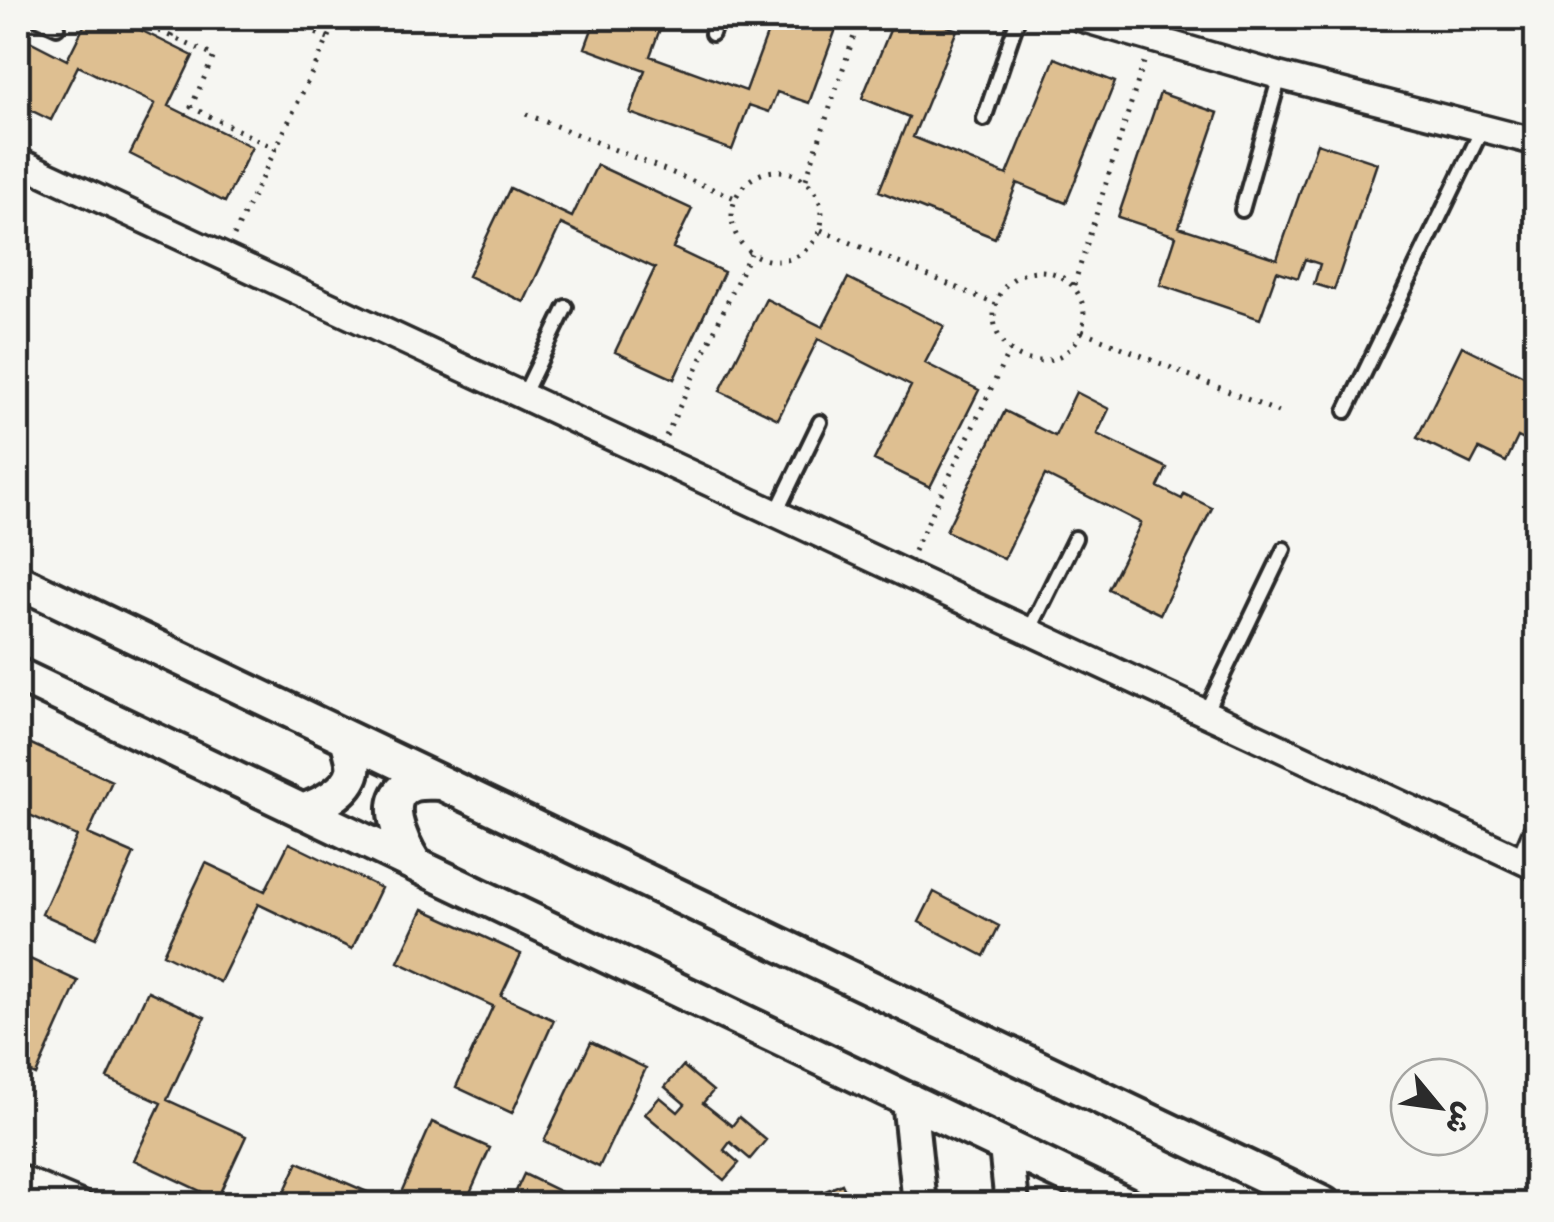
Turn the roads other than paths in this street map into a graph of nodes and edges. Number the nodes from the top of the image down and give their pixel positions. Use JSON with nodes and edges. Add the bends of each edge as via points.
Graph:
{"nodes":[{"id":1,"x":37,"y":18,"type":"edge"},
{"id":2,"x":717,"y":18,"type":"edge"},
{"id":3,"x":1018,"y":18,"type":"edge"},
{"id":4,"x":1081,"y":18,"type":"edge"},
{"id":5,"x":57,"y":28,"type":"dead end"},
{"id":6,"x":712,"y":34,"type":"dead end"},
{"id":7,"x":1280,"y":76,"type":"junction"},
{"id":8,"x":984,"y":119,"type":"dead end"},
{"id":9,"x":1483,"y":127,"type":"junction"},
{"id":10,"x":1536,"y":142,"type":"edge"},
{"id":11,"x":18,"y":161,"type":"edge"},
{"id":12,"x":1242,"y":210,"type":"dead end"},
{"id":13,"x":566,"y":307,"type":"dead end"},
{"id":14,"x":523,"y":396,"type":"junction"},
{"id":15,"x":1346,"y":410,"type":"dead end"},
{"id":16,"x":820,"y":422,"type":"dead end"},
{"id":17,"x":776,"y":513,"type":"junction"},
{"id":18,"x":1074,"y":538,"type":"dead end"},
{"id":19,"x":1284,"y":550,"type":"dead end"},
{"id":20,"x":18,"y":581,"type":"edge"},
{"id":21,"x":1030,"y":631,"type":"junction"},
{"id":22,"x":18,"y":675,"type":"edge"},
{"id":23,"x":1205,"y":713,"type":"junction"},
{"id":24,"x":347,"y":738,"type":"junction"},
{"id":25,"x":440,"y":783,"type":"junction"},
{"id":26,"x":302,"y":811,"type":"junction"},
{"id":27,"x":1536,"y":833,"type":"edge"},
{"id":28,"x":414,"y":864,"type":"junction"},
{"id":29,"x":1530,"y":864,"type":"edge"},
{"id":30,"x":909,"y":1100,"type":"junction"},
{"id":31,"x":1006,"y":1147,"type":"junction"},
{"id":32,"x":18,"y":1178,"type":"edge"},
{"id":33,"x":80,"y":1204,"type":"edge"},
{"id":34,"x":920,"y":1204,"type":"edge"},
{"id":35,"x":1012,"y":1204,"type":"edge"},
{"id":36,"x":1126,"y":1204,"type":"edge"},
{"id":37,"x":1324,"y":1204,"type":"edge"}],
"edges":[{"from":1,"to":5,"type":"lane"},
{"from":2,"to":6,"type":"lane"},
{"from":3,"to":8,"type":"lane"},
{"from":4,"to":7,"type":"street"},
{"from":7,"to":9,"type":"street"},
{"from":7,"to":12,"type":"lane"},
{"from":9,"to":10,"type":"street"},
{"from":9,"to":15,"type":"lane"},
{"from":11,"to":14,"type":"street"},
{"from":13,"to":14,"type":"lane"},
{"from":14,"to":17,"type":"street"},
{"from":16,"to":17,"type":"lane"},
{"from":17,"to":21,"type":"street"},
{"from":18,"to":21,"type":"lane"},
{"from":19,"to":23,"type":"lane"},
{"from":20,"to":24,"type":"street"},
{"from":21,"to":23,"type":"street"},
{"from":22,"to":26,"type":"street"},
{"from":23,"to":29,"type":"street"},
{"from":24,"to":25,"type":"street"},
{"from":24,"to":26,"type":"street","via":[[348,780]]},
{"from":25,"to":28,"type":"street","via":[[413,784],[397,806],[398,837]]},
{"from":25,"to":37,"type":"street"},
{"from":26,"to":28,"type":"street"},
{"from":27,"to":29,"type":"street"},
{"from":28,"to":30,"type":"street"},
{"from":30,"to":31,"type":"street"},
{"from":30,"to":34,"type":"street"},
{"from":31,"to":35,"type":"street"},
{"from":31,"to":36,"type":"street"},
{"from":32,"to":33,"type":"street"}]}
